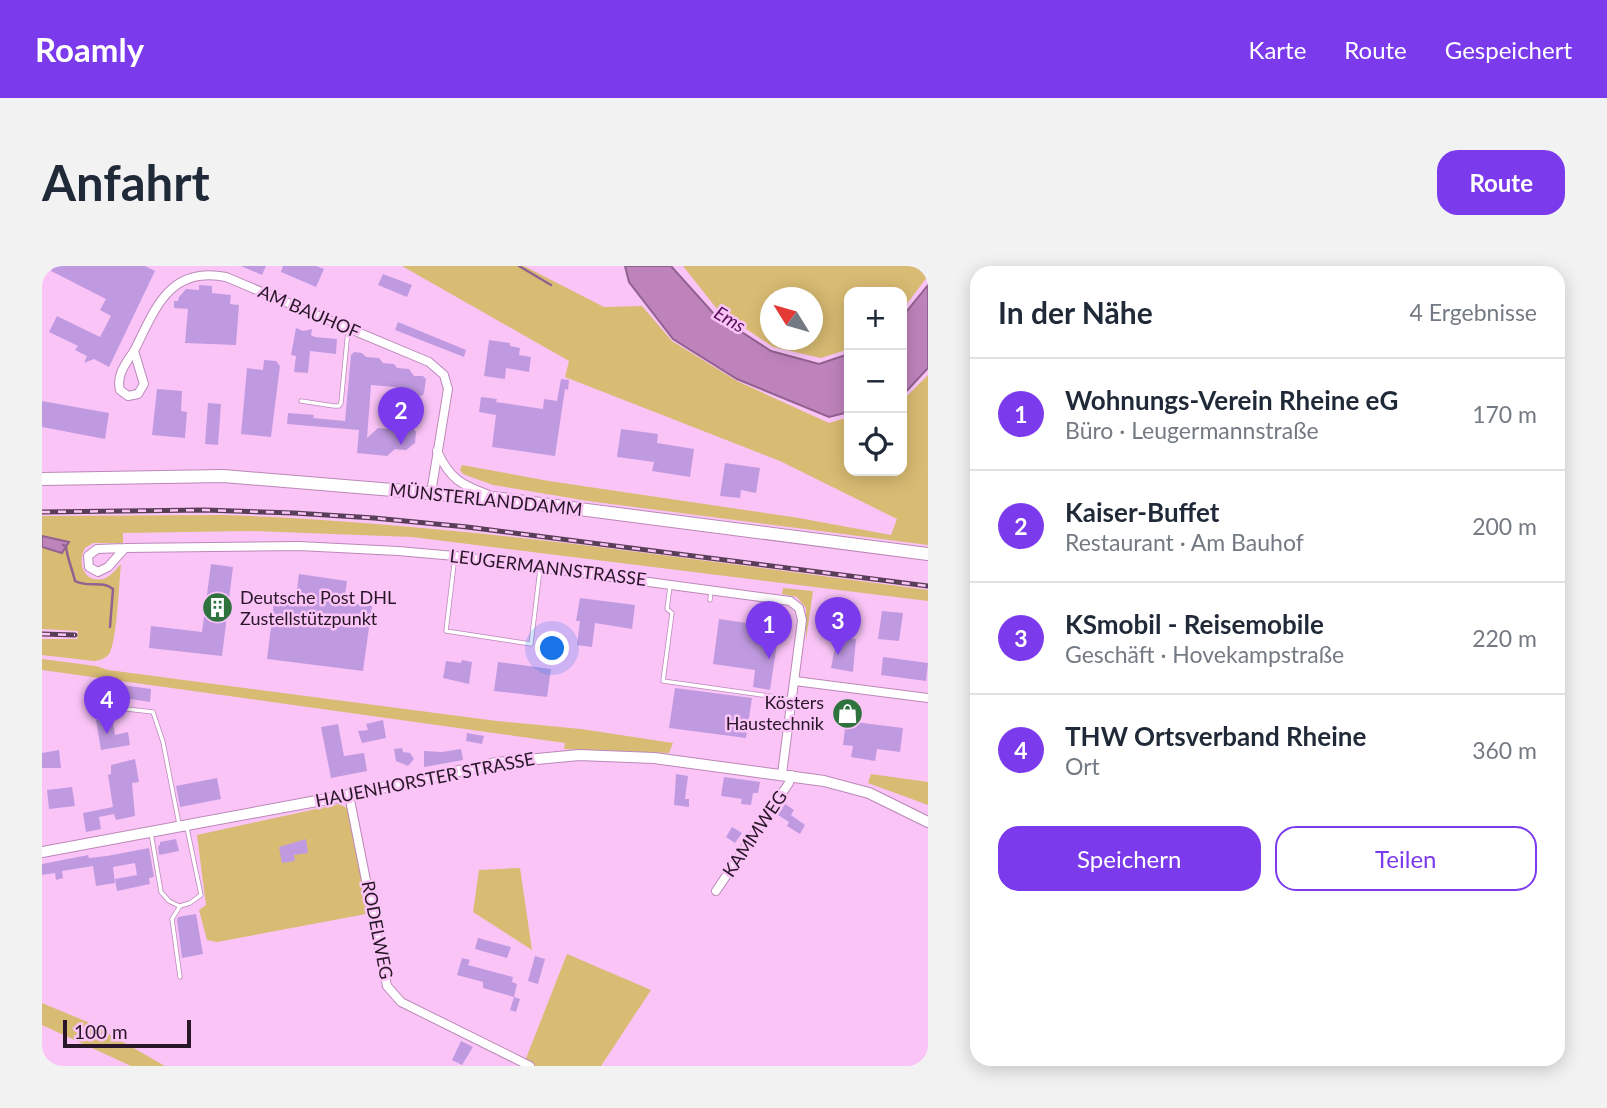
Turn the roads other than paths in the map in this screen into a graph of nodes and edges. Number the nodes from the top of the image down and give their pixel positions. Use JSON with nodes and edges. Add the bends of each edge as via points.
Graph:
{"nodes":[{"id":1,"x":348,"y":328,"type":"junction"},
{"id":2,"x":134,"y":351,"type":"junction"},
{"id":3,"x":301,"y":401,"type":"dead end"},
{"id":4,"x":437,"y":451,"type":"junction"},
{"id":5,"x":42,"y":479,"type":"edge"},
{"id":6,"x":431,"y":493,"type":"junction"},
{"id":7,"x":502,"y":499,"type":"junction"},
{"id":8,"x":125,"y":548,"type":"dead end"},
{"id":9,"x":928,"y":554,"type":"edge"},
{"id":10,"x":455,"y":556,"type":"junction"},
{"id":11,"x":541,"y":567,"type":"junction"},
{"id":12,"x":671,"y":584,"type":"junction"},
{"id":13,"x":711,"y":589,"type":"junction"},
{"id":14,"x":710,"y":600,"type":"dead end"},
{"id":15,"x":796,"y":681,"type":"junction"},
{"id":16,"x":928,"y":698,"type":"edge"},
{"id":17,"x":793,"y":699,"type":"junction"},
{"id":18,"x":92,"y":705,"type":"dead end"},
{"id":19,"x":787,"y":775,"type":"junction"},
{"id":20,"x":349,"y":795,"type":"junction"},
{"id":21,"x":928,"y":822,"type":"edge"},
{"id":22,"x":183,"y":827,"type":"junction"},
{"id":23,"x":150,"y":831,"type":"junction"},
{"id":24,"x":42,"y":852,"type":"edge"},
{"id":25,"x":716,"y":891,"type":"dead end"},
{"id":26,"x":180,"y":906,"type":"junction"},
{"id":27,"x":180,"y":977,"type":"dead end"},
{"id":28,"x":530,"y":1066,"type":"edge"}],
"edges":[{"from":1,"to":2,"type":"street","name":"AM BAUHOF","via":[[211,271],[198,270],[177,277],[165,290]]},
{"from":1,"to":3,"type":"lane","via":[[341,403]]},
{"from":1,"to":4,"type":"street","name":"AM BAUHOF","via":[[429,362],[444,375],[447,396]]},
{"from":2,"to":2,"type":"street","name":"AM BAUHOF","via":[[144,384],[138,394],[128,396],[118,382]]},
{"from":4,"to":6,"type":"street","name":"AM BAUHOF"},
{"from":4,"to":7,"type":"street","via":[[454,478]]},
{"from":5,"to":6,"type":"main road","name":"MÜNSTERLANDDAMM","via":[[223,476]]},
{"from":6,"to":7,"type":"main road","name":"MÜNSTERLANDDAMM"},
{"from":7,"to":9,"type":"main road","name":"MÜNSTERLANDDAMM"},
{"from":8,"to":10,"type":"street","name":"LEUGERMANNSTRASSE","via":[[299,546]]},
{"from":10,"to":11,"type":"street","name":"LEUGERMANNSTRASSE"},
{"from":10,"to":11,"type":"lane","via":[[446,631],[531,644]]},
{"from":11,"to":12,"type":"street","name":"LEUGERMANNSTRASSE"},
{"from":12,"to":13,"type":"street","name":"LEUGERMANNSTRASSE"},
{"from":12,"to":17,"type":"lane","via":[[663,681]]},
{"from":13,"to":14,"type":"lane"},
{"from":13,"to":15,"type":"street","name":"LEUGERMANNSTRASSE","via":[[795,603],[802,620]]},
{"from":15,"to":16,"type":"street"},
{"from":15,"to":17,"type":"street","name":"LEUGERMANNSTRASSE"},
{"from":17,"to":19,"type":"street","name":"LEUGERMANNSTRASSE"},
{"from":18,"to":22,"type":"lane","via":[[153,712]]},
{"from":19,"to":20,"type":"street","name":"HAUENHORSTER STRASSE","via":[[654,758],[579,755],[496,763]]},
{"from":19,"to":21,"type":"street","name":"HAUENHORSTER STRASSE","via":[[869,793]]},
{"from":19,"to":25,"type":"street","name":"KAMMWEG","via":[[789,783]]},
{"from":20,"to":22,"type":"street","name":"HAUENHORSTER STRASSE"},
{"from":20,"to":28,"type":"street","name":"RODELWEG","via":[[387,986],[401,1002]]},
{"from":22,"to":23,"type":"street","name":"HAUENHORSTER STRASSE"},
{"from":22,"to":26,"type":"lane","via":[[201,895]]},
{"from":23,"to":24,"type":"street","name":"HAUENHORSTER STRASSE"},
{"from":23,"to":26,"type":"lane","via":[[161,892]]},
{"from":26,"to":27,"type":"lane","via":[[172,919]]}]}
